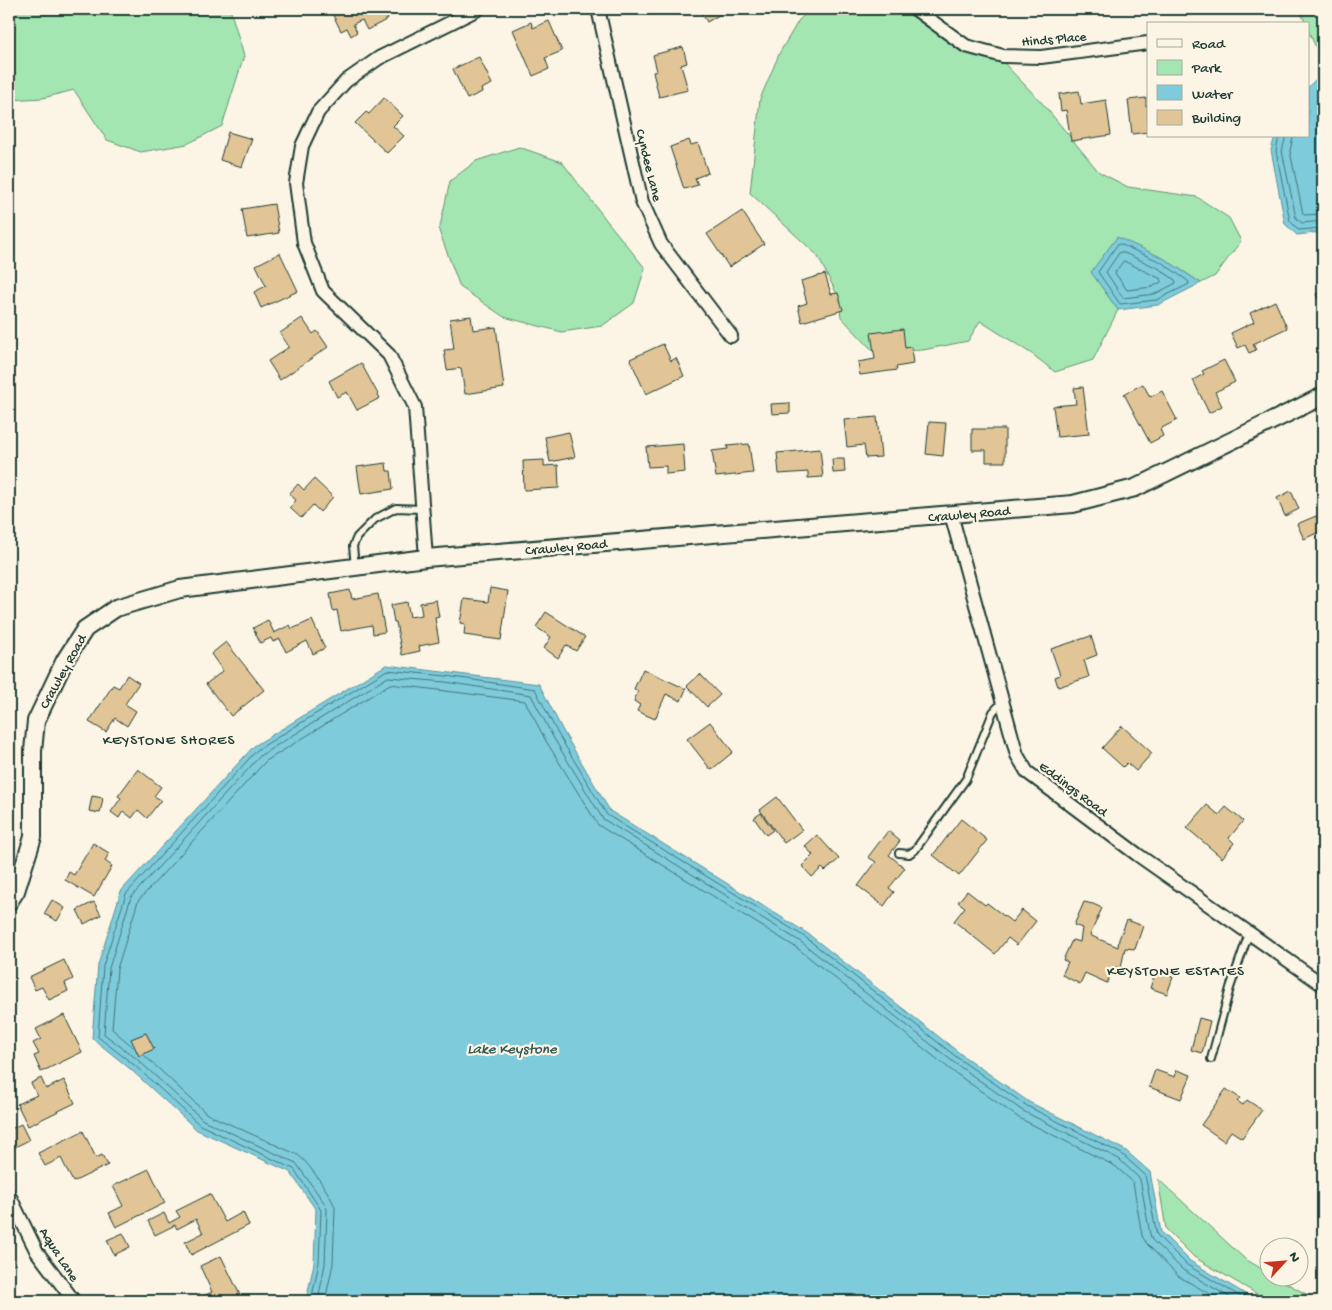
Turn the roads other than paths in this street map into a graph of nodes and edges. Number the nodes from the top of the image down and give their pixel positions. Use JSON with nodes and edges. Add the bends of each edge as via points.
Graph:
{"nodes":[{"id":1,"x":478,"y":9,"type":"edge"},
{"id":2,"x":598,"y":9,"type":"edge"},
{"id":3,"x":915,"y":9,"type":"edge"},
{"id":4,"x":1147,"y":42,"type":"edge"},
{"id":5,"x":731,"y":336,"type":"dead end"},
{"id":6,"x":1323,"y":396,"type":"edge"},
{"id":7,"x":422,"y":509,"type":"junction"},
{"id":8,"x":951,"y":514,"type":"junction"},
{"id":9,"x":426,"y":558,"type":"junction"},
{"id":10,"x":355,"y":566,"type":"junction"},
{"id":11,"x":1002,"y":702,"type":"junction"},
{"id":12,"x":899,"y":853,"type":"dead end"},
{"id":13,"x":9,"y":902,"type":"edge"},
{"id":14,"x":1249,"y":933,"type":"junction"},
{"id":15,"x":1323,"y":985,"type":"edge"},
{"id":16,"x":1211,"y":1059,"type":"dead end"},
{"id":17,"x":9,"y":1195,"type":"edge"},
{"id":18,"x":74,"y":1301,"type":"edge"}],
"edges":[{"from":1,"to":7,"type":"street","via":[[379,58],[346,81],[318,112],[302,146],[296,183],[304,243],[323,291],[388,355],[415,407]]},
{"from":2,"to":5,"type":"street","name":"Cyndee Lane","via":[[642,202],[661,244]]},
{"from":3,"to":4,"type":"street","name":"Hinds Place","via":[[966,46],[1003,56],[1041,57]]},
{"from":6,"to":8,"type":"street","name":"Crawley Road","via":[[1135,488],[1073,504]]},
{"from":7,"to":9,"type":"street"},
{"from":7,"to":10,"type":"lane","via":[[396,508],[375,519],[357,537],[353,546]]},
{"from":8,"to":9,"type":"street","name":"Crawley Road"},
{"from":8,"to":11,"type":"street","name":"Eddings Road"},
{"from":9,"to":10,"type":"street","name":"Crawley Road"},
{"from":10,"to":13,"type":"street","name":"Crawley Road","via":[[180,589],[116,608],[85,629],[65,660],[36,721],[33,837],[16,891]]},
{"from":11,"to":12,"type":"lane","via":[[993,712],[966,780],[915,850],[908,854]]},
{"from":11,"to":14,"type":"street","name":"Eddings Road","via":[[1017,755],[1027,772]]},
{"from":14,"to":15,"type":"street","name":"Eddings Road"},
{"from":14,"to":16,"type":"lane"},
{"from":17,"to":18,"type":"street","name":"Aqua Lane","via":[[37,1252]]}]}
